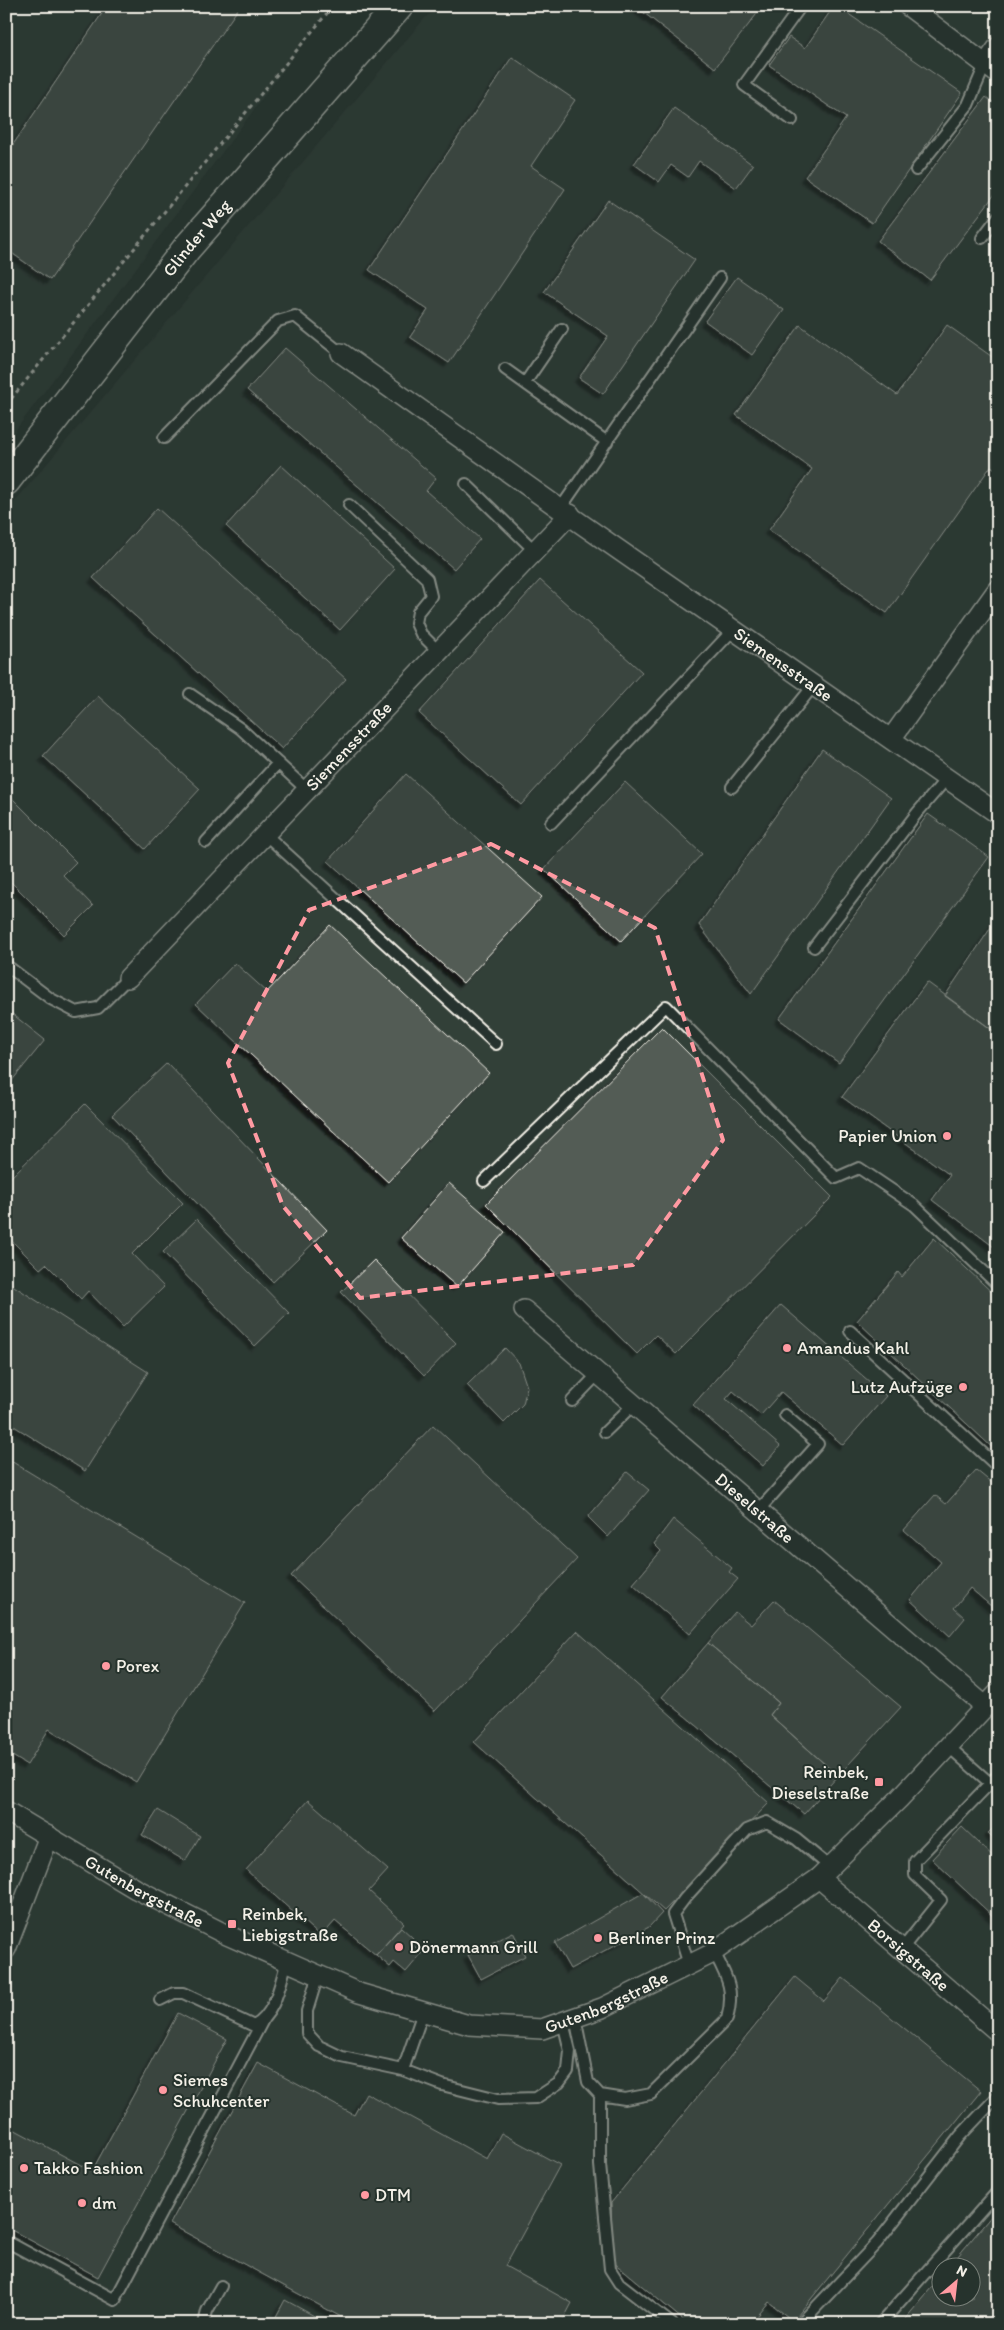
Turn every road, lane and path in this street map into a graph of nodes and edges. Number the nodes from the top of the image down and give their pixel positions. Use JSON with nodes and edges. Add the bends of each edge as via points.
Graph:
{"nodes":[{"id":1,"x":333,"y":6,"type":"edge"},
{"id":2,"x":399,"y":6,"type":"edge"},
{"id":3,"x":801,"y":6,"type":"edge"},
{"id":4,"x":908,"y":6,"type":"edge"},
{"id":5,"x":998,"y":46,"type":"edge"},
{"id":6,"x":992,"y":69,"type":"edge"},
{"id":7,"x":792,"y":120,"type":"dead end"},
{"id":8,"x":916,"y":170,"type":"dead end"},
{"id":9,"x":998,"y":217,"type":"edge"},
{"id":10,"x":982,"y":238,"type":"dead end"},
{"id":11,"x":720,"y":278,"type":"dead end"},
{"id":12,"x":562,"y":329,"type":"dead end"},
{"id":13,"x":341,"y":353,"type":"joint"},
{"id":14,"x":505,"y":369,"type":"dead end"},
{"id":15,"x":525,"y":383,"type":"junction"},
{"id":16,"x":6,"y":405,"type":"edge"},
{"id":17,"x":164,"y":438,"type":"dead end"},
{"id":18,"x":607,"y":442,"type":"junction"},
{"id":19,"x":6,"y":481,"type":"edge"},
{"id":20,"x":466,"y":484,"type":"dead end"},
{"id":21,"x":349,"y":505,"type":"dead end"},
{"id":22,"x":565,"y":512,"type":"junction"},
{"id":23,"x":535,"y":551,"type":"junction"},
{"id":24,"x":998,"y":589,"type":"edge"},
{"id":25,"x":734,"y":629,"type":"junction"},
{"id":26,"x":438,"y":652,"type":"junction"},
{"id":27,"x":814,"y":685,"type":"junction"},
{"id":28,"x":190,"y":694,"type":"dead end"},
{"id":29,"x":891,"y":739,"type":"junction"},
{"id":30,"x":278,"y":763,"type":"junction"},
{"id":31,"x":947,"y":778,"type":"junction"},
{"id":32,"x":732,"y":787,"type":"dead end"},
{"id":33,"x":307,"y":790,"type":"junction"},
{"id":34,"x":998,"y":814,"type":"edge"},
{"id":35,"x":551,"y":823,"type":"dead end"},
{"id":36,"x":265,"y":834,"type":"junction"},
{"id":37,"x":206,"y":842,"type":"dead end"},
{"id":38,"x":814,"y":947,"type":"dead end"},
{"id":39,"x":6,"y":965,"type":"edge"},
{"id":40,"x":128,"y":978,"type":"joint"},
{"id":41,"x":496,"y":1044,"type":"dead end"},
{"id":42,"x":484,"y":1181,"type":"dead end"},
{"id":43,"x":998,"y":1285,"type":"edge"},
{"id":44,"x":524,"y":1310,"type":"dead end"},
{"id":45,"x":850,"y":1331,"type":"dead end"},
{"id":46,"x":598,"y":1374,"type":"junction"},
{"id":47,"x":572,"y":1400,"type":"dead end"},
{"id":48,"x":634,"y":1404,"type":"junction"},
{"id":49,"x":786,"y":1415,"type":"dead end"},
{"id":50,"x":606,"y":1432,"type":"dead end"},
{"id":51,"x":998,"y":1467,"type":"edge"},
{"id":52,"x":758,"y":1511,"type":"junction"},
{"id":53,"x":991,"y":1699,"type":"edge"},
{"id":54,"x":948,"y":1746,"type":"junction"},
{"id":55,"x":998,"y":1775,"type":"edge"},
{"id":56,"x":990,"y":1783,"type":"junction"},
{"id":57,"x":6,"y":1811,"type":"edge"},
{"id":58,"x":49,"y":1836,"type":"junction"},
{"id":59,"x":824,"y":1872,"type":"junction"},
{"id":60,"x":6,"y":1949,"type":"edge"},
{"id":61,"x":902,"y":1949,"type":"junction"},
{"id":62,"x":714,"y":1952,"type":"junction"},
{"id":63,"x":287,"y":1961,"type":"junction"},
{"id":64,"x":689,"y":1965,"type":"junction"},
{"id":65,"x":318,"y":1975,"type":"junction"},
{"id":66,"x":160,"y":2000,"type":"dead end"},
{"id":67,"x":423,"y":2012,"type":"junction"},
{"id":68,"x":263,"y":2020,"type":"junction"},
{"id":69,"x":569,"y":2020,"type":"junction"},
{"id":70,"x":998,"y":2032,"type":"edge"},
{"id":71,"x":403,"y":2070,"type":"junction"},
{"id":72,"x":600,"y":2095,"type":"junction"},
{"id":73,"x":998,"y":2096,"type":"edge"},
{"id":74,"x":998,"y":2191,"type":"edge"},
{"id":75,"x":6,"y":2242,"type":"edge"},
{"id":76,"x":221,"y":2286,"type":"dead end"},
{"id":77,"x":204,"y":2324,"type":"edge"},
{"id":78,"x":672,"y":2324,"type":"edge"},
{"id":79,"x":800,"y":2324,"type":"edge"},
{"id":80,"x":880,"y":2324,"type":"edge"}],
"edges":[{"from":1,"to":16,"type":"path"},
{"from":2,"to":19,"type":"main road","name":"Glinder Weg","via":[[187,248]]},
{"from":3,"to":7,"type":"lane","via":[[744,85]]},
{"from":4,"to":6,"type":"street"},
{"from":5,"to":6,"type":"street"},
{"from":6,"to":8,"type":"lane"},
{"from":9,"to":10,"type":"lane"},
{"from":11,"to":18,"type":"lane"},
{"from":12,"to":15,"type":"lane"},
{"from":13,"to":17,"type":"lane","via":[[295,316],[278,321]]},
{"from":13,"to":22,"type":"street","name":"Siemensstraße"},
{"from":14,"to":15,"type":"lane"},
{"from":15,"to":18,"type":"lane"},
{"from":18,"to":22,"type":"lane"},
{"from":20,"to":23,"type":"lane"},
{"from":21,"to":26,"type":"lane","via":[[427,579],[431,596],[418,612],[416,624]]},
{"from":22,"to":23,"type":"street","name":"Siemensstraße"},
{"from":22,"to":25,"type":"street","name":"Siemensstraße"},
{"from":23,"to":26,"type":"street","name":"Siemensstraße"},
{"from":24,"to":29,"type":"street"},
{"from":25,"to":27,"type":"street","name":"Siemensstraße"},
{"from":25,"to":35,"type":"lane"},
{"from":26,"to":33,"type":"street","name":"Siemensstraße"},
{"from":27,"to":29,"type":"street","name":"Siemensstraße"},
{"from":27,"to":32,"type":"lane"},
{"from":28,"to":30,"type":"lane","via":[[241,729]]},
{"from":29,"to":31,"type":"street","name":"Siemensstraße"},
{"from":30,"to":33,"type":"lane"},
{"from":30,"to":37,"type":"lane"},
{"from":31,"to":34,"type":"street","name":"Siemensstraße"},
{"from":31,"to":38,"type":"lane"},
{"from":33,"to":36,"type":"street","name":"Siemensstraße"},
{"from":36,"to":40,"type":"street","name":"Siemensstraße"},
{"from":36,"to":41,"type":"lane"},
{"from":39,"to":40,"type":"lane","via":[[51,999],[76,1012],[98,1008]]},
{"from":42,"to":43,"type":"lane","via":[[666,1006],[836,1178],[859,1168],[914,1205]]},
{"from":44,"to":46,"type":"street","name":"Dieselstraße"},
{"from":45,"to":51,"type":"lane"},
{"from":46,"to":47,"type":"lane"},
{"from":46,"to":48,"type":"street","name":"Dieselstraße"},
{"from":48,"to":50,"type":"lane"},
{"from":48,"to":52,"type":"street","name":"Dieselstraße"},
{"from":49,"to":52,"type":"lane","via":[[818,1444]]},
{"from":52,"to":53,"type":"street","name":"Dieselstraße"},
{"from":53,"to":54,"type":"street","name":"Gutenbergstraße"},
{"from":54,"to":56,"type":"lane"},
{"from":54,"to":59,"type":"street","name":"Gutenbergstraße"},
{"from":55,"to":56,"type":"lane"},
{"from":56,"to":61,"type":"lane","via":[[915,1861],[915,1876],[941,1900]]},
{"from":57,"to":58,"type":"street","name":"Gutenbergstraße"},
{"from":58,"to":60,"type":"street"},
{"from":58,"to":63,"type":"street","name":"Gutenbergstraße","via":[[136,1889]]},
{"from":59,"to":61,"type":"street","name":"Borsigstraße"},
{"from":59,"to":62,"type":"street","name":"Gutenbergstraße"},
{"from":59,"to":64,"type":"lane","via":[[796,1839],[767,1822],[747,1830],[673,1914]]},
{"from":61,"to":70,"type":"street","name":"Borsigstraße"},
{"from":62,"to":64,"type":"street","name":"Gutenbergstraße"},
{"from":62,"to":72,"type":"lane","via":[[728,1979],[731,2002],[726,2019],[651,2094],[625,2099]]},
{"from":63,"to":65,"type":"street","name":"Gutenbergstraße"},
{"from":63,"to":68,"type":"lane","via":[[276,1999]]},
{"from":64,"to":69,"type":"street","name":"Gutenbergstraße","via":[[602,2008]]},
{"from":65,"to":67,"type":"street","name":"Gutenbergstraße","via":[[359,1993]]},
{"from":65,"to":71,"type":"lane","via":[[307,2012],[307,2033],[320,2046],[342,2057]]},
{"from":66,"to":68,"type":"lane","via":[[174,1993],[183,1993],[247,2024],[254,2026]]},
{"from":67,"to":69,"type":"street","name":"Gutenbergstraße","via":[[468,2025],[542,2029]]},
{"from":67,"to":71,"type":"lane"},
{"from":68,"to":75,"type":"lane","via":[[115,2300]]},
{"from":69,"to":71,"type":"lane","via":[[568,2071],[559,2083],[536,2098],[498,2099],[442,2085]]},
{"from":69,"to":72,"type":"lane","via":[[588,2082]]},
{"from":72,"to":78,"type":"lane","via":[[600,2165],[610,2269],[619,2283]]},
{"from":73,"to":79,"type":"lane","via":[[960,2136],[877,2243]]},
{"from":74,"to":80,"type":"lane"},
{"from":76,"to":77,"type":"lane","via":[[207,2311]]}]}
